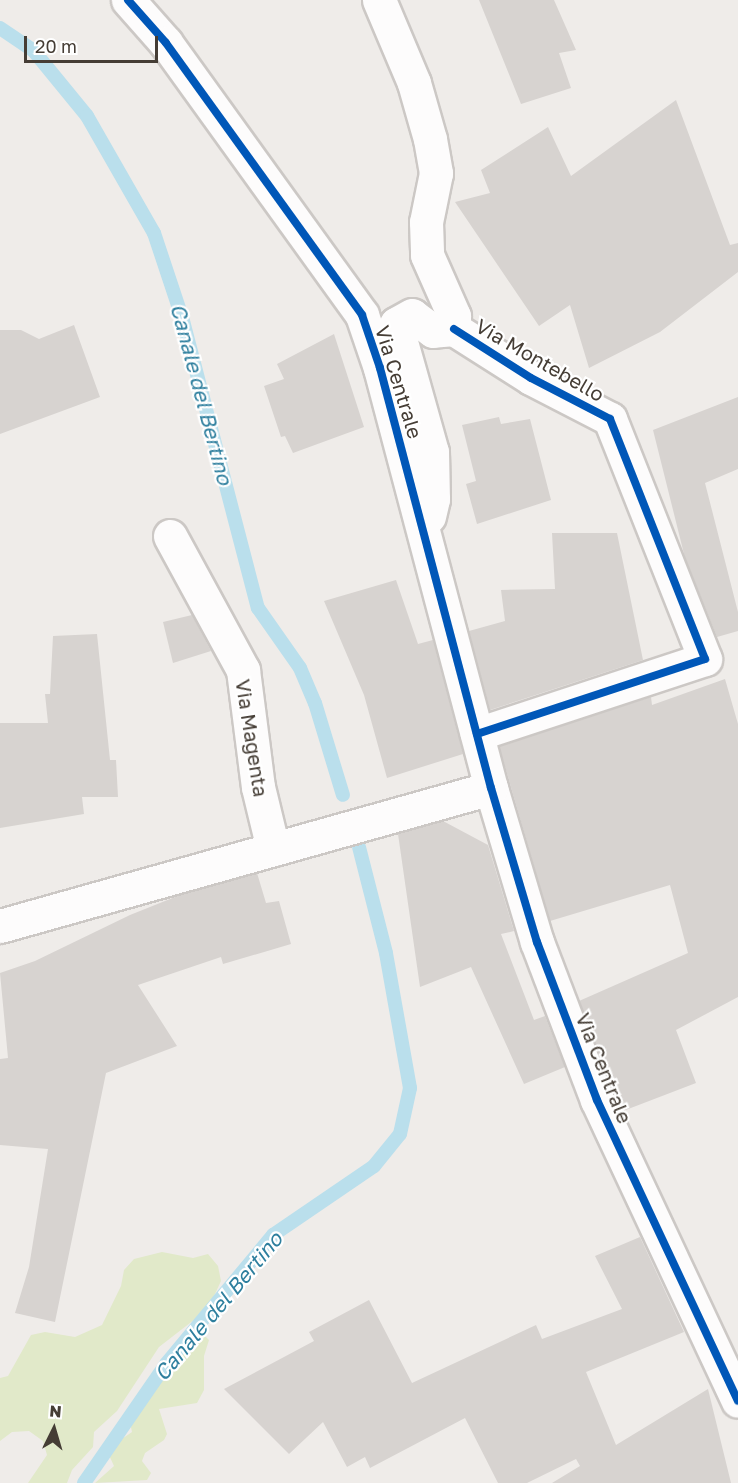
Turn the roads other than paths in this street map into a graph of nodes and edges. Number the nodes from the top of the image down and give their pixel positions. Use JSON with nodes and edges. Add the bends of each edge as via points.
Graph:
{"nodes":[{"id":1,"x":128,"y":0,"type":"edge"},
{"id":2,"x":379,"y":0,"type":"edge"},
{"id":3,"x":454,"y":329,"type":"junction"},
{"id":4,"x":425,"y":534,"type":"junction"},
{"id":5,"x":170,"y":536,"type":"dead end"},
{"id":6,"x":477,"y":734,"type":"junction"},
{"id":7,"x":491,"y":788,"type":"junction"},
{"id":8,"x":286,"y":845,"type":"junction"},
{"id":9,"x":0,"y":926,"type":"edge"},
{"id":10,"x":738,"y":1401,"type":"edge"}],
"edges":[{"from":1,"to":4,"type":"street","name":"Via Centrale","via":[[166,43],[362,315],[381,368]]},
{"from":2,"to":3,"type":"street","name":"Via Montebello","via":[[414,83],[430,139],[436,172],[426,222],[427,255],[454,316]]},
{"from":3,"to":4,"type":"street","name":"Via Montebello","via":[[433,331],[412,315],[396,324],[432,452],[433,499]]},
{"from":3,"to":6,"type":"street","name":"Via Montebello","via":[[531,378],[610,419],[705,658]]},
{"from":4,"to":6,"type":"street","name":"Via Centrale"},
{"from":5,"to":8,"type":"street","name":"Via Magenta","via":[[243,670],[258,788]]},
{"from":6,"to":7,"type":"street","name":"Via Centrale"},
{"from":7,"to":8,"type":"street"},
{"from":7,"to":10,"type":"street","name":"Via Centrale","via":[[537,942],[597,1100]]},
{"from":8,"to":9,"type":"street"}]}
